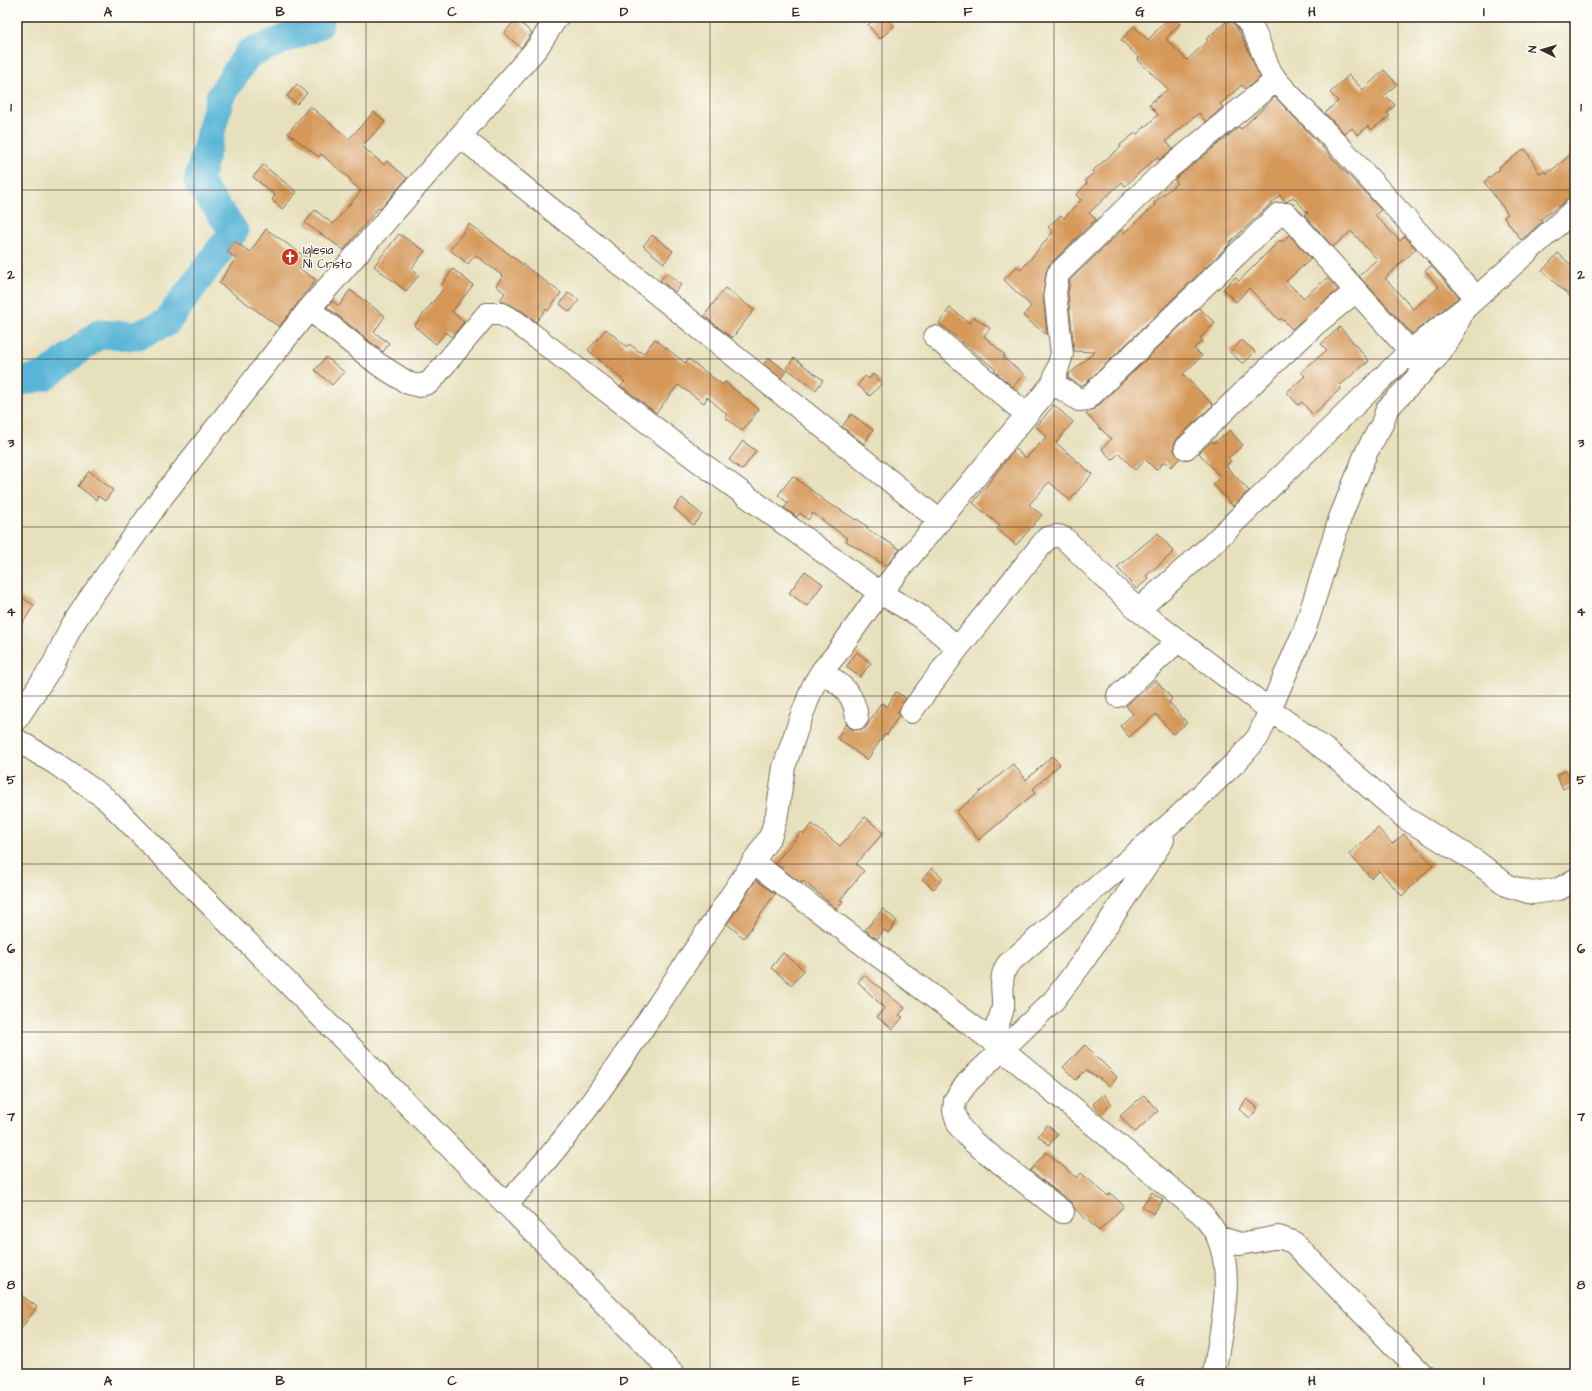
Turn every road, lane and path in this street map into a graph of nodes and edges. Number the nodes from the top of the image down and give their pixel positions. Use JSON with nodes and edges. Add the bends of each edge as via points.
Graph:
{"nodes":[{"id":1,"x":557,"y":17,"type":"edge"},
{"id":2,"x":1244,"y":17,"type":"edge"},
{"id":3,"x":1276,"y":80,"type":"junction"},
{"id":4,"x":460,"y":136,"type":"junction"},
{"id":5,"x":1575,"y":209,"type":"edge"},
{"id":6,"x":1356,"y":291,"type":"junction"},
{"id":7,"x":1470,"y":303,"type":"junction"},
{"id":8,"x":309,"y":309,"type":"junction"},
{"id":9,"x":935,"y":337,"type":"dead end"},
{"id":10,"x":1410,"y":351,"type":"junction"},
{"id":11,"x":1423,"y":370,"type":"junction"},
{"id":12,"x":1053,"y":383,"type":"junction"},
{"id":13,"x":1028,"y":415,"type":"junction"},
{"id":14,"x":1186,"y":448,"type":"dead end"},
{"id":15,"x":940,"y":521,"type":"junction"},
{"id":16,"x":880,"y":593,"type":"junction"},
{"id":17,"x":1138,"y":610,"type":"junction"},
{"id":18,"x":1178,"y":641,"type":"junction"},
{"id":19,"x":958,"y":648,"type":"junction"},
{"id":20,"x":822,"y":670,"type":"junction"},
{"id":21,"x":1118,"y":696,"type":"dead end"},
{"id":22,"x":1270,"y":710,"type":"junction"},
{"id":23,"x":911,"y":712,"type":"dead end"},
{"id":24,"x":857,"y":718,"type":"dead end"},
{"id":25,"x":17,"y":719,"type":"edge"},
{"id":26,"x":17,"y":740,"type":"edge"},
{"id":27,"x":1178,"y":817,"type":"junction"},
{"id":28,"x":753,"y":862,"type":"junction"},
{"id":29,"x":1575,"y":880,"type":"edge"},
{"id":30,"x":996,"y":1045,"type":"junction"},
{"id":31,"x":506,"y":1204,"type":"junction"},
{"id":32,"x":1063,"y":1212,"type":"dead end"},
{"id":33,"x":1218,"y":1237,"type":"junction"},
{"id":34,"x":674,"y":1374,"type":"edge"},
{"id":35,"x":1214,"y":1374,"type":"edge"},
{"id":36,"x":1422,"y":1374,"type":"edge"}],
"edges":[{"from":1,"to":4,"type":"street","via":[[536,48]]},
{"from":2,"to":3,"type":"street","via":[[1260,40]]},
{"from":3,"to":7,"type":"street","via":[[1357,165]]},
{"from":3,"to":12,"type":"street","via":[[1158,177],[1058,274],[1054,293],[1062,354]]},
{"from":4,"to":8,"type":"street"},
{"from":4,"to":15,"type":"street"},
{"from":5,"to":7,"type":"street"},
{"from":6,"to":10,"type":"street"},
{"from":6,"to":12,"type":"street","via":[[1287,214],[1279,214],[1087,398],[1079,400]]},
{"from":6,"to":14,"type":"street","via":[[1282,355]]},
{"from":7,"to":10,"type":"street"},
{"from":7,"to":11,"type":"street","via":[[1436,358]]},
{"from":8,"to":16,"type":"street","via":[[378,364],[408,383],[419,386],[430,382],[487,314],[501,314],[534,334],[693,457]]},
{"from":8,"to":25,"type":"street","via":[[162,497],[70,628],[54,663]]},
{"from":9,"to":13,"type":"street"},
{"from":10,"to":11,"type":"street"},
{"from":10,"to":17,"type":"street","via":[[1208,548]]},
{"from":11,"to":22,"type":"street","via":[[1387,409],[1366,453],[1340,518],[1305,628]]},
{"from":12,"to":13,"type":"street"},
{"from":13,"to":15,"type":"street"},
{"from":15,"to":16,"type":"street"},
{"from":16,"to":19,"type":"street","via":[[920,616]]},
{"from":16,"to":20,"type":"street"},
{"from":17,"to":18,"type":"street"},
{"from":17,"to":19,"type":"street","via":[[1064,538],[1059,535],[1053,536],[1047,538]]},
{"from":18,"to":21,"type":"street"},
{"from":18,"to":22,"type":"street"},
{"from":19,"to":23,"type":"street"},
{"from":20,"to":24,"type":"street","via":[[849,693],[856,705]]},
{"from":20,"to":28,"type":"street","via":[[813,686],[784,767],[777,814],[771,834]]},
{"from":22,"to":27,"type":"street","via":[[1258,737],[1239,759]]},
{"from":22,"to":29,"type":"street","via":[[1330,753],[1405,818],[1477,862],[1508,886],[1532,893],[1558,889]]},
{"from":26,"to":31,"type":"street","via":[[105,798]]},
{"from":27,"to":30,"type":"street","via":[[1082,963],[1054,1000]]},
{"from":27,"to":30,"type":"street","via":[[1008,964],[1001,979],[1002,1009]]},
{"from":28,"to":30,"type":"street"},
{"from":28,"to":31,"type":"street","via":[[615,1070],[571,1130],[529,1181]]},
{"from":30,"to":32,"type":"street","via":[[955,1100],[954,1111],[959,1126],[972,1141]]},
{"from":30,"to":33,"type":"street","via":[[1203,1215]]},
{"from":31,"to":34,"type":"street"},
{"from":33,"to":35,"type":"street","via":[[1225,1260],[1225,1296]]},
{"from":33,"to":36,"type":"street","via":[[1240,1244],[1278,1237],[1293,1242]]}]}
